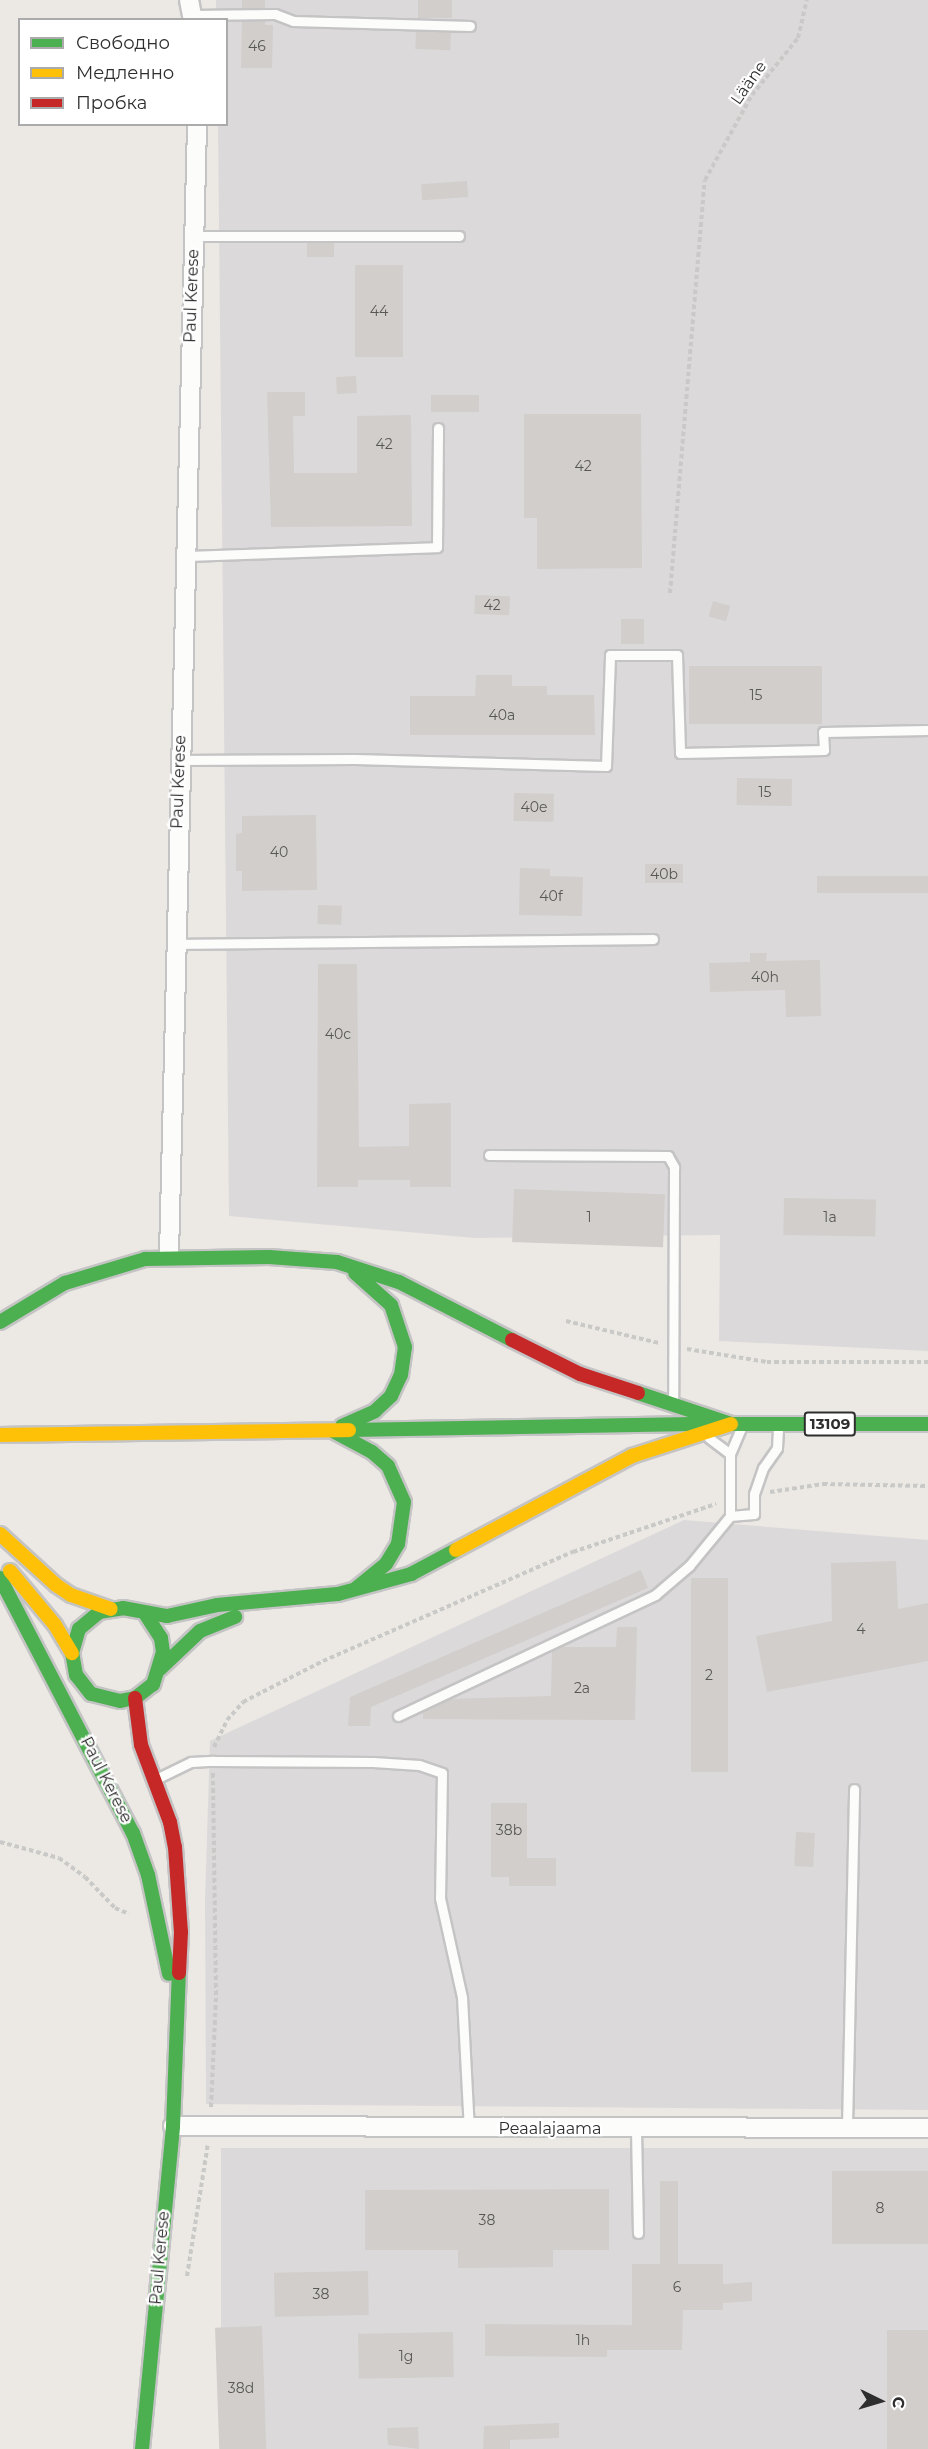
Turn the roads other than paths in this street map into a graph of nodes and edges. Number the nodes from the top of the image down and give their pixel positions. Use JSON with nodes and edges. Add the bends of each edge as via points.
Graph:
{"nodes":[{"id":1,"x":192,"y":11,"type":"edge"},
{"id":2,"x":470,"y":26,"type":"dead end"},
{"id":3,"x":197,"y":126,"type":"edge"},
{"id":4,"x":194,"y":236,"type":"junction"},
{"id":5,"x":459,"y":236,"type":"dead end"},
{"id":6,"x":438,"y":428,"type":"dead end"},
{"id":7,"x":185,"y":556,"type":"junction"},
{"id":8,"x":928,"y":730,"type":"edge"},
{"id":9,"x":179,"y":760,"type":"junction"},
{"id":10,"x":653,"y":939,"type":"dead end"},
{"id":11,"x":174,"y":944,"type":"junction"},
{"id":12,"x":489,"y":1155,"type":"dead end"},
{"id":13,"x":169,"y":1256,"type":"junction"},
{"id":14,"x":337,"y":1262,"type":"junction"},
{"id":15,"x":0,"y":1322,"type":"edge"},
{"id":16,"x":673,"y":1404,"type":"junction"},
{"id":17,"x":926,"y":1420,"type":"edge"},
{"id":18,"x":737,"y":1424,"type":"junction"},
{"id":19,"x":779,"y":1424,"type":"junction"},
{"id":20,"x":330,"y":1430,"type":"junction"},
{"id":21,"x":0,"y":1435,"type":"edge"},
{"id":22,"x":704,"y":1435,"type":"junction"},
{"id":23,"x":730,"y":1454,"type":"junction"},
{"id":24,"x":730,"y":1516,"type":"junction"},
{"id":25,"x":0,"y":1534,"type":"edge"},
{"id":26,"x":5,"y":1561,"type":"dead end"},
{"id":27,"x":0,"y":1578,"type":"edge"},
{"id":28,"x":356,"y":1588,"type":"junction"},
{"id":29,"x":297,"y":1598,"type":"junction"},
{"id":30,"x":111,"y":1609,"type":"junction"},
{"id":31,"x":146,"y":1615,"type":"junction"},
{"id":32,"x":72,"y":1653,"type":"junction"},
{"id":33,"x":160,"y":1669,"type":"junction"},
{"id":34,"x":81,"y":1685,"type":"junction"},
{"id":35,"x":135,"y":1698,"type":"junction"},
{"id":36,"x":92,"y":1706,"type":"dead end"},
{"id":37,"x":398,"y":1716,"type":"dead end"},
{"id":38,"x":154,"y":1780,"type":"junction"},
{"id":39,"x":854,"y":1789,"type":"dead end"},
{"id":40,"x":160,"y":1862,"type":"dead end"},
{"id":41,"x":180,"y":1952,"type":"junction"},
{"id":42,"x":177,"y":1995,"type":"junction"},
{"id":43,"x":173,"y":2126,"type":"junction"},
{"id":44,"x":847,"y":2128,"type":"junction"},
{"id":45,"x":928,"y":2128,"type":"edge"},
{"id":46,"x":636,"y":2129,"type":"junction"},
{"id":47,"x":469,"y":2130,"type":"junction"},
{"id":48,"x":638,"y":2233,"type":"dead end"},
{"id":49,"x":142,"y":2449,"type":"edge"}],
"edges":[{"from":1,"to":2,"type":"lane","via":[[275,14],[293,21]]},
{"from":3,"to":4,"type":"street","name":"Paul Kerese"},
{"from":4,"to":5,"type":"lane"},
{"from":4,"to":7,"type":"street","name":"Paul Kerese"},
{"from":6,"to":7,"type":"lane","via":[[437,547]]},
{"from":7,"to":9,"type":"street","name":"Paul Kerese"},
{"from":8,"to":9,"type":"lane","via":[[824,732],[824,750],[680,753],[676,655],[610,655],[606,766],[356,759]]},
{"from":9,"to":11,"type":"street","name":"Paul Kerese"},
{"from":10,"to":11,"type":"lane"},
{"from":11,"to":13,"type":"street","name":"Paul Kerese"},
{"from":12,"to":16,"type":"lane","via":[[668,1156],[674,1167]]},
{"from":13,"to":14,"type":"main road"},
{"from":13,"to":15,"type":"main road","via":[[101,1269],[65,1283]]},
{"from":14,"to":16,"type":"main road","via":[[399,1282],[580,1374]]},
{"from":14,"to":20,"type":"main road","via":[[374,1286],[392,1305],[405,1347],[401,1375],[391,1396],[375,1411]]},
{"from":16,"to":18,"type":"main road"},
{"from":17,"to":19,"type":"main road","number":"13109"},
{"from":18,"to":19,"type":"main road","number":"13109"},
{"from":18,"to":20,"type":"main road","number":"13109"},
{"from":18,"to":22,"type":"main road"},
{"from":18,"to":23,"type":"lane"},
{"from":19,"to":24,"type":"lane","via":[[777,1448],[763,1468],[754,1494],[754,1514]]},
{"from":20,"to":21,"type":"main road","number":"13109"},
{"from":20,"to":28,"type":"main road","via":[[372,1452],[388,1466],[404,1502],[398,1544],[386,1564]]},
{"from":22,"to":23,"type":"lane"},
{"from":22,"to":28,"type":"main road","via":[[632,1456],[411,1574]]},
{"from":23,"to":24,"type":"lane"},
{"from":24,"to":37,"type":"lane","via":[[689,1566],[655,1595]]},
{"from":25,"to":30,"type":"main road","via":[[56,1585],[71,1595]]},
{"from":26,"to":32,"type":"main road"},
{"from":27,"to":42,"type":"main road","name":"Paul Kerese","via":[[133,1833],[148,1875],[163,1957]]},
{"from":28,"to":29,"type":"main road"},
{"from":29,"to":31,"type":"main road"},
{"from":29,"to":33,"type":"main road","via":[[200,1631]]},
{"from":30,"to":31,"type":"main road","via":[[123,1608]]},
{"from":30,"to":32,"type":"main road","via":[[86,1620]]},
{"from":31,"to":33,"type":"main road","via":[[161,1638]]},
{"from":32,"to":34,"type":"main road"},
{"from":33,"to":35,"type":"main road","via":[[153,1684]]},
{"from":34,"to":35,"type":"main road","via":[[105,1699]]},
{"from":34,"to":36,"type":"main road"},
{"from":35,"to":38,"type":"main road","name":"Paul Kerese","via":[[141,1745]]},
{"from":38,"to":41,"type":"main road","name":"Paul Kerese","via":[[176,1847]]},
{"from":38,"to":47,"type":"lane","via":[[191,1762],[213,1761],[373,1762],[419,1765],[442,1773],[440,1898],[462,1997]]},
{"from":39,"to":44,"type":"lane"},
{"from":40,"to":41,"type":"main road","name":"Paul Kerese"},
{"from":41,"to":42,"type":"main road","name":"Paul Kerese"},
{"from":42,"to":43,"type":"main road","name":"Paul Kerese"},
{"from":43,"to":47,"type":"street","name":"Peaalajaama"},
{"from":43,"to":49,"type":"main road","name":"Paul Kerese"},
{"from":44,"to":45,"type":"street","name":"Peaalajaama"},
{"from":44,"to":46,"type":"street","name":"Peaalajaama"},
{"from":46,"to":47,"type":"street","name":"Peaalajaama"},
{"from":46,"to":48,"type":"lane"}]}
